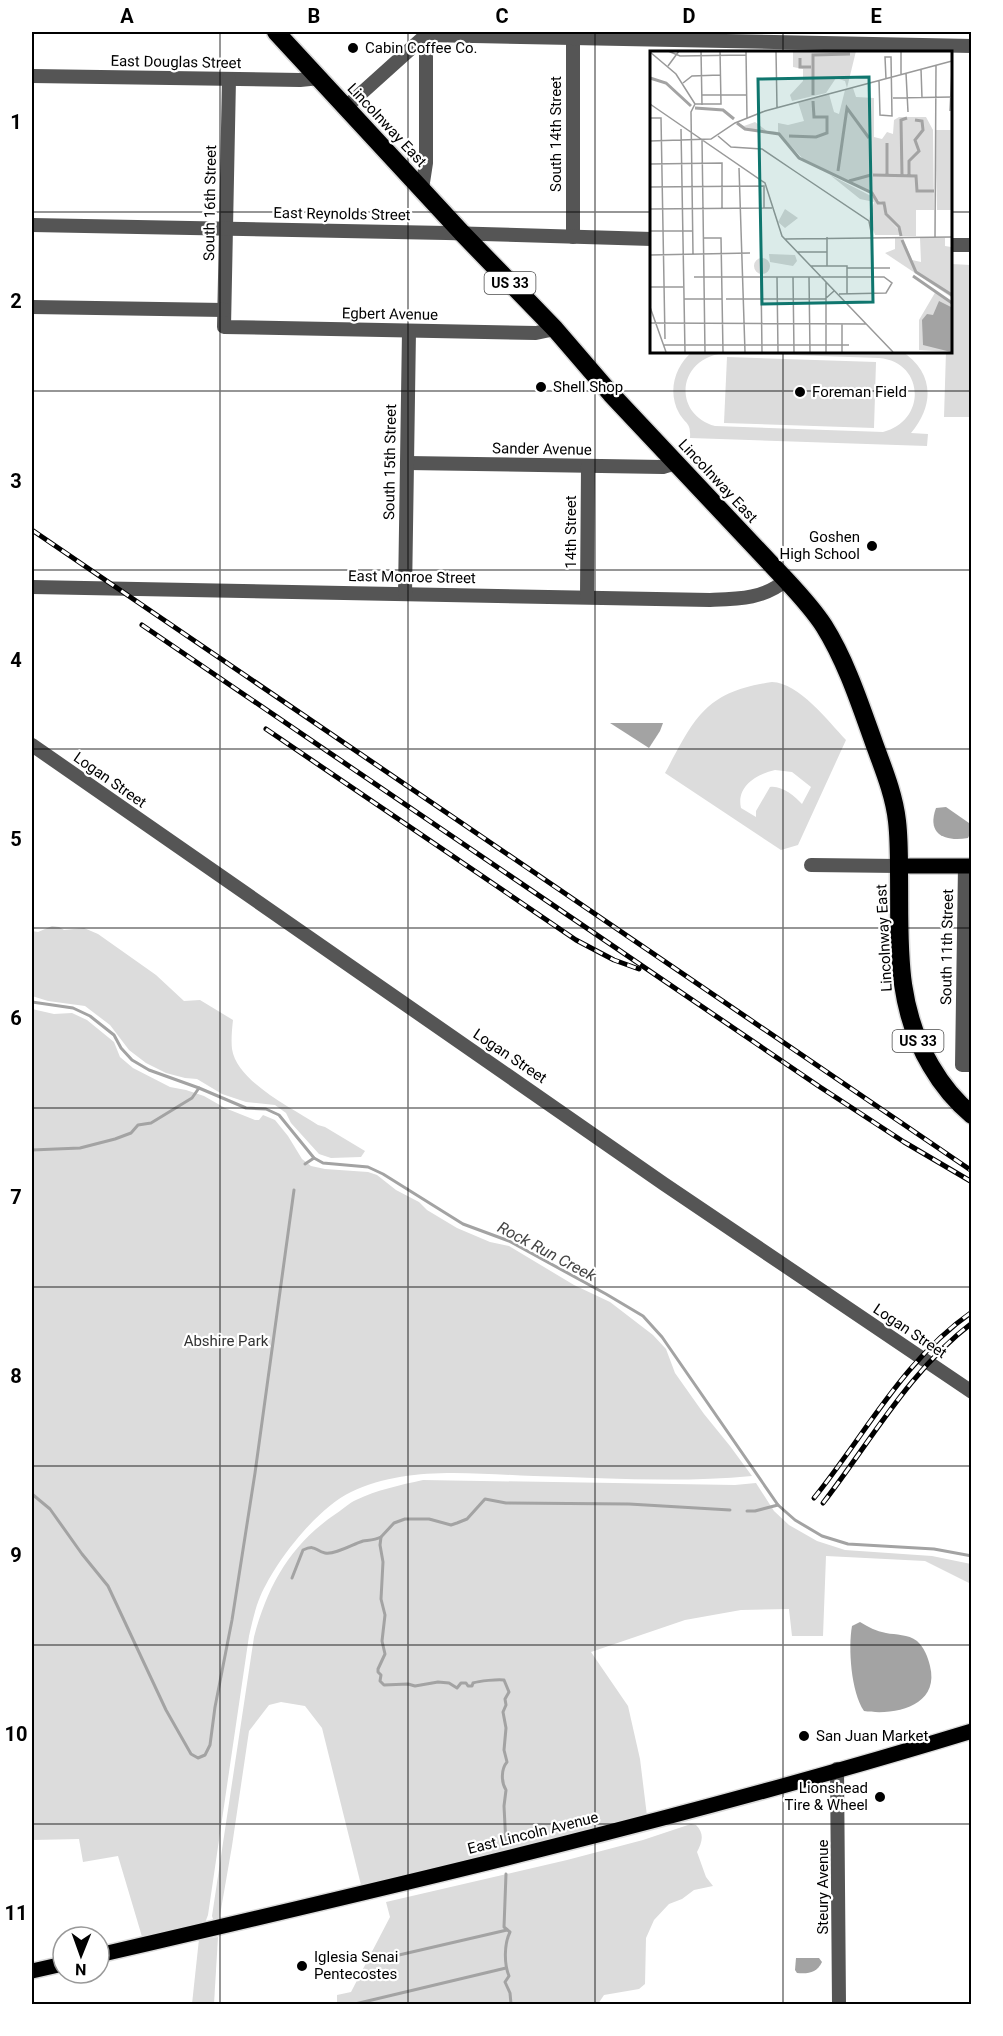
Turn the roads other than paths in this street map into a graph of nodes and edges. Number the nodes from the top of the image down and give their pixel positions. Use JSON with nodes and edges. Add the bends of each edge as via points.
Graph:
{"nodes":[{"id":1,"x":276,"y":32,"type":"edge"},
{"id":2,"x":426,"y":33,"type":"edge"},
{"id":3,"x":573,"y":35,"type":"edge"},
{"id":4,"x":716,"y":42,"type":"edge"},
{"id":5,"x":861,"y":43,"type":"edge"},
{"id":6,"x":972,"y":46,"type":"edge"},
{"id":7,"x":32,"y":76,"type":"edge"},
{"id":8,"x":320,"y":78,"type":"junction"},
{"id":9,"x":229,"y":79,"type":"junction"},
{"id":10,"x":346,"y":107,"type":"junction"},
{"id":11,"x":422,"y":189,"type":"junction"},
{"id":12,"x":32,"y":225,"type":"edge"},
{"id":13,"x":226,"y":228,"type":"junction"},
{"id":14,"x":462,"y":233,"type":"junction"},
{"id":15,"x":573,"y":237,"type":"junction"},
{"id":16,"x":650,"y":239,"type":"edge"},
{"id":17,"x":952,"y":245,"type":"edge"},
{"id":18,"x":972,"y":245,"type":"edge"},
{"id":19,"x":32,"y":307,"type":"edge"},
{"id":20,"x":224,"y":310,"type":"junction"},
{"id":21,"x":224,"y":327,"type":"joint"},
{"id":22,"x":555,"y":329,"type":"junction"},
{"id":23,"x":409,"y":331,"type":"junction"},
{"id":24,"x":406,"y":463,"type":"junction"},
{"id":25,"x":676,"y":463,"type":"junction"},
{"id":26,"x":588,"y":466,"type":"junction"},
{"id":27,"x":786,"y":580,"type":"junction"},
{"id":28,"x":32,"y":587,"type":"edge"},
{"id":29,"x":405,"y":594,"type":"junction"},
{"id":30,"x":587,"y":597,"type":"junction"},
{"id":31,"x":32,"y":745,"type":"edge"},
{"id":32,"x":811,"y":865,"type":"dead end"},
{"id":33,"x":899,"y":866,"type":"junction"},
{"id":34,"x":968,"y":866,"type":"edge"},
{"id":35,"x":967,"y":1065,"type":"edge"},
{"id":36,"x":972,"y":1115,"type":"edge"},
{"id":37,"x":972,"y":1392,"type":"edge"},
{"id":38,"x":972,"y":1731,"type":"edge"},
{"id":39,"x":837,"y":1769,"type":"junction"},
{"id":40,"x":111,"y":1952,"type":"edge"},
{"id":41,"x":51,"y":1967,"type":"edge"},
{"id":42,"x":32,"y":1971,"type":"edge"},
{"id":43,"x":839,"y":2004,"type":"edge"}],
"edges":[{"from":1,"to":8,"type":"highway","name":"Lincolnway East","number":"US 33"},
{"from":2,"to":3,"type":"street"},
{"from":2,"to":10,"type":"street"},
{"from":2,"to":11,"type":"street","via":[[426,163]]},
{"from":3,"to":4,"type":"street"},
{"from":3,"to":15,"type":"street","name":"South 14th Street"},
{"from":4,"to":5,"type":"street"},
{"from":5,"to":6,"type":"street"},
{"from":7,"to":9,"type":"street","name":"East Douglas Street"},
{"from":8,"to":9,"type":"street","name":"East Douglas Street"},
{"from":8,"to":10,"type":"highway","name":"Lincolnway East","number":"US 33"},
{"from":9,"to":13,"type":"street","name":"South 16th Street"},
{"from":10,"to":11,"type":"highway","name":"Lincolnway East","number":"US 33"},
{"from":11,"to":14,"type":"highway","name":"Lincolnway East","number":"US 33"},
{"from":12,"to":13,"type":"street","name":"East Reynolds Street"},
{"from":13,"to":14,"type":"street","name":"East Reynolds Street"},
{"from":13,"to":20,"type":"street","name":"South 16th Street"},
{"from":14,"to":15,"type":"street","name":"East Reynolds Street"},
{"from":14,"to":22,"type":"highway","name":"Lincolnway East","number":"US 33"},
{"from":15,"to":16,"type":"street","name":"East Reynolds Street"},
{"from":17,"to":18,"type":"street"},
{"from":19,"to":20,"type":"street"},
{"from":20,"to":21,"type":"street","name":"South 16th Street"},
{"from":21,"to":23,"type":"street","name":"Egbert Avenue"},
{"from":22,"to":23,"type":"street","name":"Egbert Avenue","via":[[536,333]]},
{"from":22,"to":25,"type":"highway","name":"Lincolnway East","number":"US 33"},
{"from":23,"to":24,"type":"street","name":"South 15th Street"},
{"from":24,"to":26,"type":"street","name":"Sander Avenue"},
{"from":24,"to":29,"type":"street","name":"South 15th Street"},
{"from":25,"to":26,"type":"street","name":"Sander Avenue","via":[[663,467]]},
{"from":25,"to":27,"type":"highway","name":"Lincolnway East","number":"US 33"},
{"from":26,"to":30,"type":"street","name":"14th Street"},
{"from":27,"to":30,"type":"street","name":"East Monroe Street","via":[[763,594],[736,600]]},
{"from":27,"to":33,"type":"highway","name":"Lincolnway East","number":"US 33","via":[[824,626],[864,716],[894,807]]},
{"from":28,"to":29,"type":"street","name":"East Monroe Street"},
{"from":29,"to":30,"type":"street","name":"East Monroe Street"},
{"from":31,"to":37,"type":"street","name":"Logan Street","via":[[675,1192]]},
{"from":32,"to":33,"type":"street"},
{"from":33,"to":34,"type":"main road"},
{"from":33,"to":36,"type":"highway","name":"Lincolnway East","number":"US 33","via":[[900,967],[910,1023],[941,1082]]},
{"from":34,"to":35,"type":"street","name":"South 11th Street"},
{"from":38,"to":39,"type":"main road","name":"East Lincoln Avenue"},
{"from":39,"to":40,"type":"main road","name":"East Lincoln Avenue","via":[[534,1851]]},
{"from":39,"to":43,"type":"street","name":"Steury Avenue"},
{"from":41,"to":42,"type":"main road"}]}
